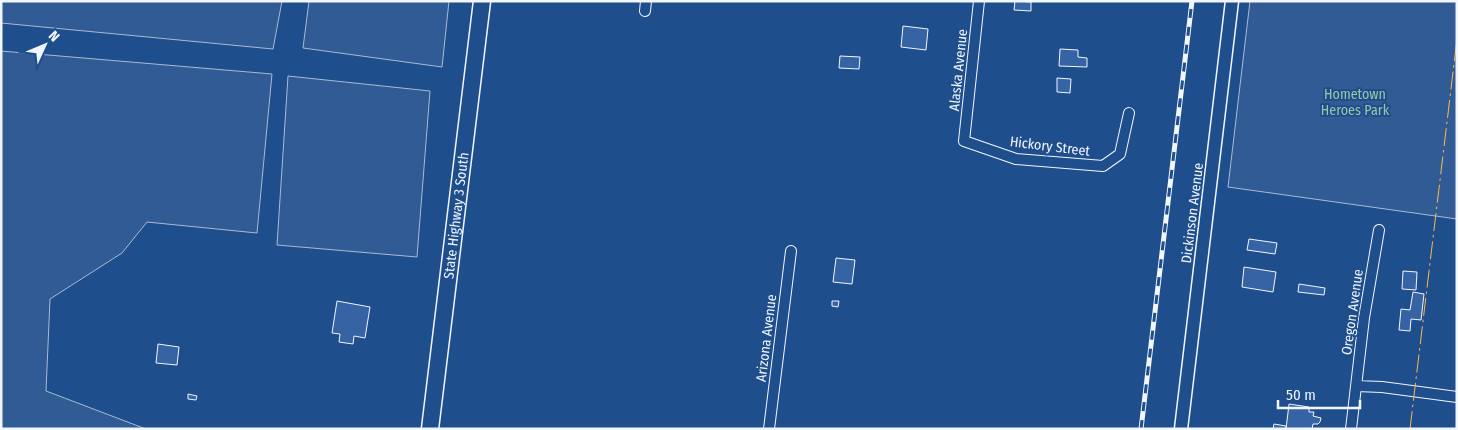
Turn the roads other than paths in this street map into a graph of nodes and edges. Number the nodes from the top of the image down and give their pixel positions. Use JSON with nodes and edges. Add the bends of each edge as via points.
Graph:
{"nodes":[{"id":1,"x":482,"y":1,"type":"edge"},
{"id":2,"x":980,"y":1,"type":"edge"},
{"id":3,"x":1232,"y":1,"type":"edge"},
{"id":4,"x":1128,"y":113,"type":"dead end"},
{"id":5,"x":964,"y":141,"type":"joint"},
{"id":6,"x":1379,"y":230,"type":"dead end"},
{"id":7,"x":790,"y":251,"type":"dead end"},
{"id":8,"x":1356,"y":386,"type":"junction"},
{"id":9,"x":1457,"y":397,"type":"edge"},
{"id":10,"x":430,"y":429,"type":"edge"},
{"id":11,"x":768,"y":429,"type":"edge"},
{"id":12,"x":1181,"y":429,"type":"edge"},
{"id":13,"x":1350,"y":429,"type":"edge"}],
"edges":[{"from":1,"to":10,"type":"main road","name":"State Highway 3 South"},
{"from":2,"to":5,"type":"street","name":"Alaska Avenue"},
{"from":3,"to":12,"type":"street","name":"Dickinson Avenue"},
{"from":4,"to":5,"type":"street","name":"Hickory Street","via":[[1120,154],[1102,166],[1016,159]]},
{"from":6,"to":8,"type":"street","name":"Oregon Avenue"},
{"from":7,"to":11,"type":"street","name":"Arizona Avenue"},
{"from":8,"to":9,"type":"street"},
{"from":8,"to":13,"type":"street","name":"Oregon Avenue"}]}
